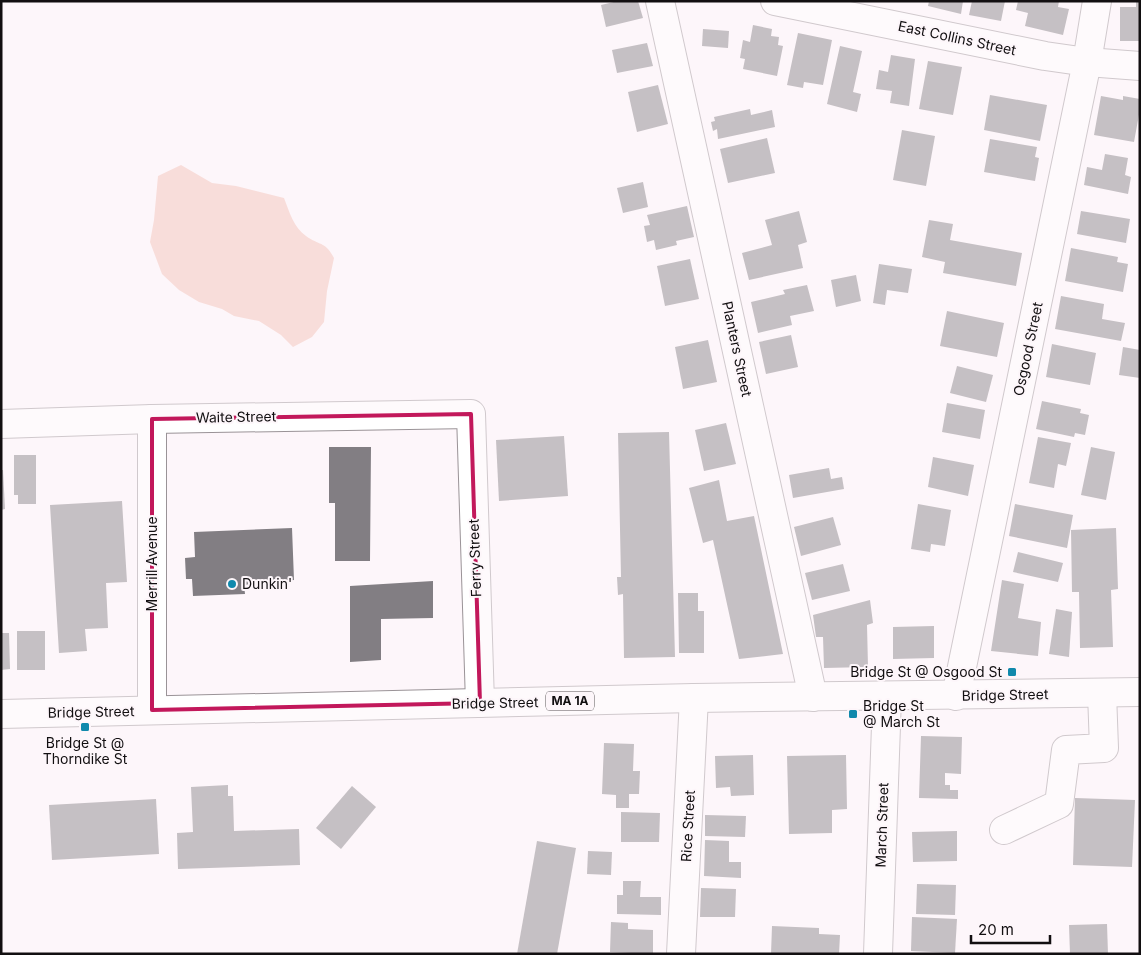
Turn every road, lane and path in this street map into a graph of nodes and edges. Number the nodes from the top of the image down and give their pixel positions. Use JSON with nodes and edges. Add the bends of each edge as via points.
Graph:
{"nodes":[{"id":1,"x":660,"y":1,"type":"edge"},
{"id":2,"x":775,"y":1,"type":"edge"},
{"id":3,"x":1097,"y":1,"type":"edge"},
{"id":4,"x":1087,"y":62,"type":"junction"},
{"id":5,"x":1140,"y":66,"type":"edge"},
{"id":6,"x":471,"y":414,"type":"joint"},
{"id":7,"x":152,"y":419,"type":"junction"},
{"id":8,"x":1,"y":424,"type":"edge"},
{"id":9,"x":1140,"y":692,"type":"edge"},
{"id":10,"x":1102,"y":693,"type":"junction"},
{"id":11,"x":956,"y":696,"type":"junction"},
{"id":12,"x":812,"y":697,"type":"junction"},
{"id":13,"x":886,"y":697,"type":"junction"},
{"id":14,"x":694,"y":698,"type":"junction"},
{"id":15,"x":480,"y":703,"type":"junction"},
{"id":16,"x":152,"y":710,"type":"junction"},
{"id":17,"x":1,"y":714,"type":"edge"},
{"id":18,"x":1004,"y":830,"type":"dead end"},
{"id":19,"x":681,"y":954,"type":"edge"},
{"id":20,"x":878,"y":954,"type":"edge"}],
"edges":[{"from":1,"to":12,"type":"main road","name":"Planters Street"},
{"from":2,"to":4,"type":"main road","name":"East Collins Street"},
{"from":3,"to":4,"type":"main road","name":"Osgood Street"},
{"from":4,"to":5,"type":"main road","name":"East Collins Street"},
{"from":4,"to":11,"type":"main road","name":"Osgood Street"},
{"from":6,"to":7,"type":"main road","name":"Waite Street"},
{"from":6,"to":15,"type":"main road","name":"Ferry Street"},
{"from":7,"to":8,"type":"main road","name":"Waite Street"},
{"from":7,"to":16,"type":"main road","name":"Merrill Avenue"},
{"from":9,"to":10,"type":"main road","name":"Bridge Street","number":"MA 1A"},
{"from":10,"to":11,"type":"main road","name":"Bridge Street","number":"MA 1A"},
{"from":10,"to":18,"type":"main road","via":[[1104,748],[1066,750],[1059,804]]},
{"from":11,"to":13,"type":"main road","name":"Bridge Street","number":"MA 1A"},
{"from":12,"to":13,"type":"main road","name":"Bridge Street","number":"MA 1A"},
{"from":12,"to":14,"type":"main road","name":"Bridge Street","number":"MA 1A"},
{"from":13,"to":20,"type":"main road","name":"March Street"},
{"from":14,"to":15,"type":"main road","name":"Bridge Street","number":"MA 1A"},
{"from":14,"to":19,"type":"main road","name":"Rice Street"},
{"from":15,"to":16,"type":"main road","name":"Bridge Street","number":"MA 1A"},
{"from":16,"to":17,"type":"main road","name":"Bridge Street","number":"MA 1A"}]}
